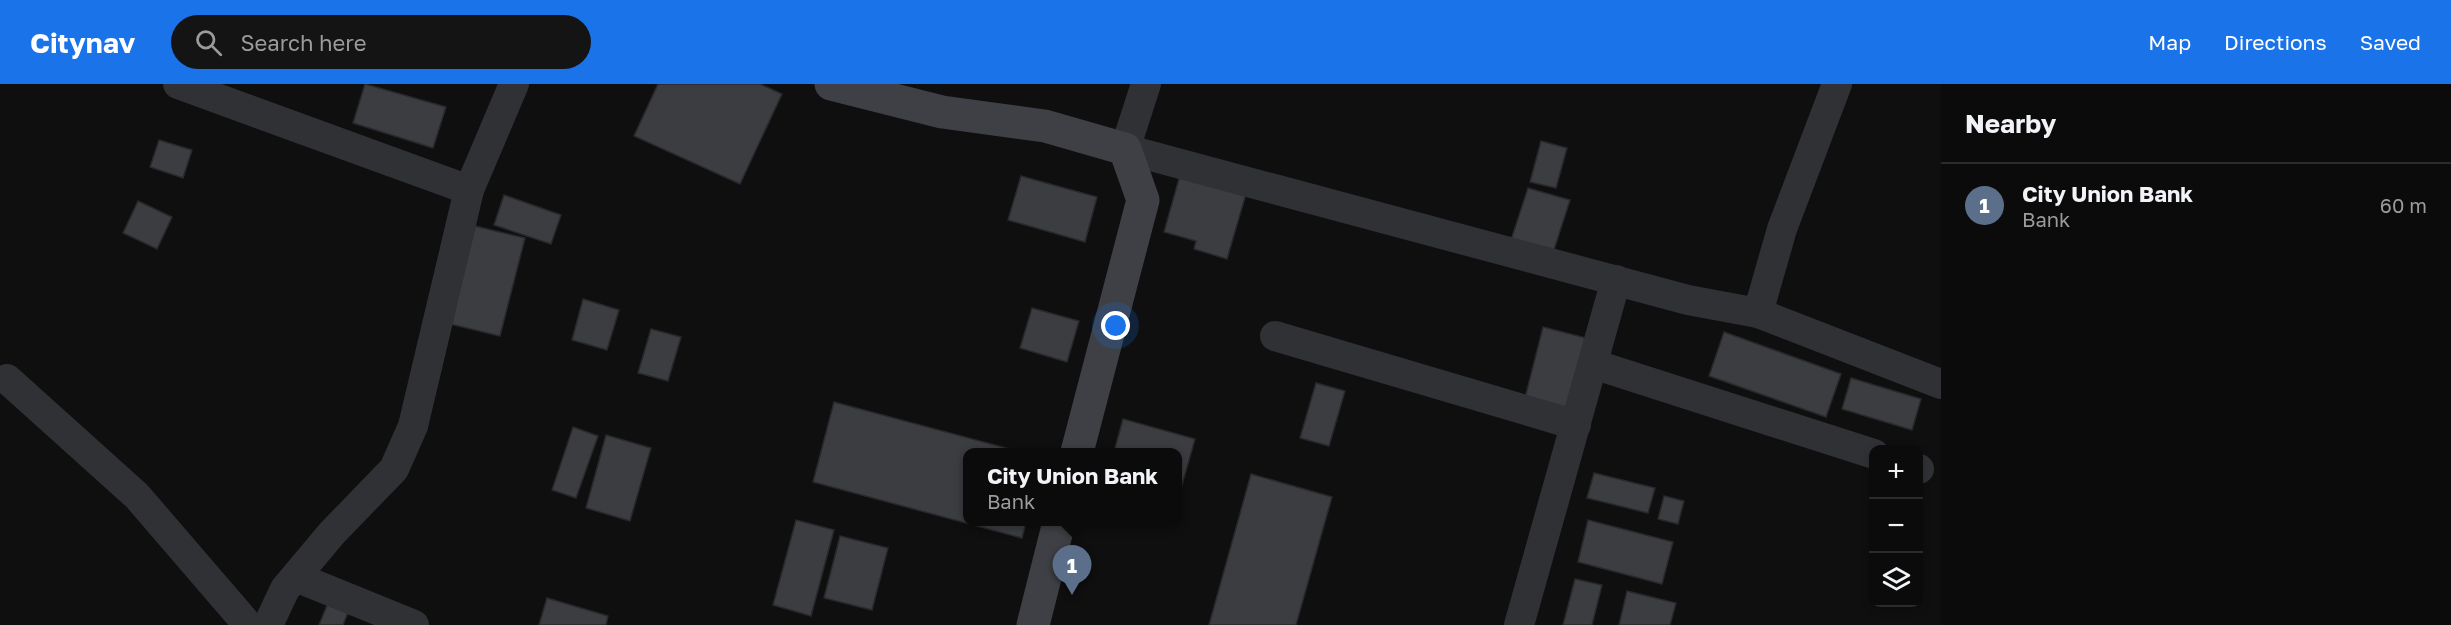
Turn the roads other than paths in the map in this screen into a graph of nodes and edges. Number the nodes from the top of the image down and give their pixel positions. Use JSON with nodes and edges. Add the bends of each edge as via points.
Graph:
{"nodes":[{"id":1,"x":178,"y":84,"type":"edge"},
{"id":2,"x":514,"y":84,"type":"edge"},
{"id":3,"x":831,"y":84,"type":"edge"},
{"id":4,"x":1146,"y":84,"type":"edge"},
{"id":5,"x":1836,"y":84,"type":"edge"},
{"id":6,"x":220,"y":92,"type":"edge"},
{"id":7,"x":1125,"y":148,"type":"junction"},
{"id":8,"x":469,"y":190,"type":"junction"},
{"id":9,"x":1616,"y":280,"type":"junction"},
{"id":10,"x":1758,"y":313,"type":"junction"},
{"id":11,"x":1275,"y":336,"type":"dead end"},
{"id":12,"x":1593,"y":364,"type":"junction"},
{"id":13,"x":7,"y":379,"type":"dead end"},
{"id":14,"x":1941,"y":384,"type":"edge"},
{"id":15,"x":1576,"y":425,"type":"junction"},
{"id":16,"x":1078,"y":448,"type":"edge"},
{"id":17,"x":1869,"y":452,"type":"edge"},
{"id":18,"x":1058,"y":526,"type":"edge"},
{"id":19,"x":296,"y":577,"type":"junction"},
{"id":20,"x":248,"y":625,"type":"edge"},
{"id":21,"x":268,"y":625,"type":"edge"},
{"id":22,"x":414,"y":625,"type":"edge"},
{"id":23,"x":1033,"y":625,"type":"edge"},
{"id":24,"x":1520,"y":625,"type":"edge"}],
"edges":[{"from":1,"to":6,"type":"street"},
{"from":2,"to":8,"type":"street"},
{"from":3,"to":7,"type":"main road","via":[[942,112],[1045,126]]},
{"from":4,"to":7,"type":"street"},
{"from":5,"to":10,"type":"street","via":[[1782,229]]},
{"from":6,"to":8,"type":"street"},
{"from":7,"to":9,"type":"street"},
{"from":7,"to":16,"type":"main road","via":[[1143,200]]},
{"from":8,"to":19,"type":"street","via":[[413,426],[394,469]]},
{"from":9,"to":10,"type":"street","via":[[1688,300]]},
{"from":9,"to":12,"type":"street"},
{"from":10,"to":14,"type":"street"},
{"from":11,"to":15,"type":"street"},
{"from":12,"to":15,"type":"street"},
{"from":12,"to":17,"type":"street"},
{"from":13,"to":20,"type":"street","via":[[137,496]]},
{"from":15,"to":24,"type":"street"},
{"from":18,"to":23,"type":"main road"},
{"from":19,"to":21,"type":"street"},
{"from":19,"to":22,"type":"street"}]}
